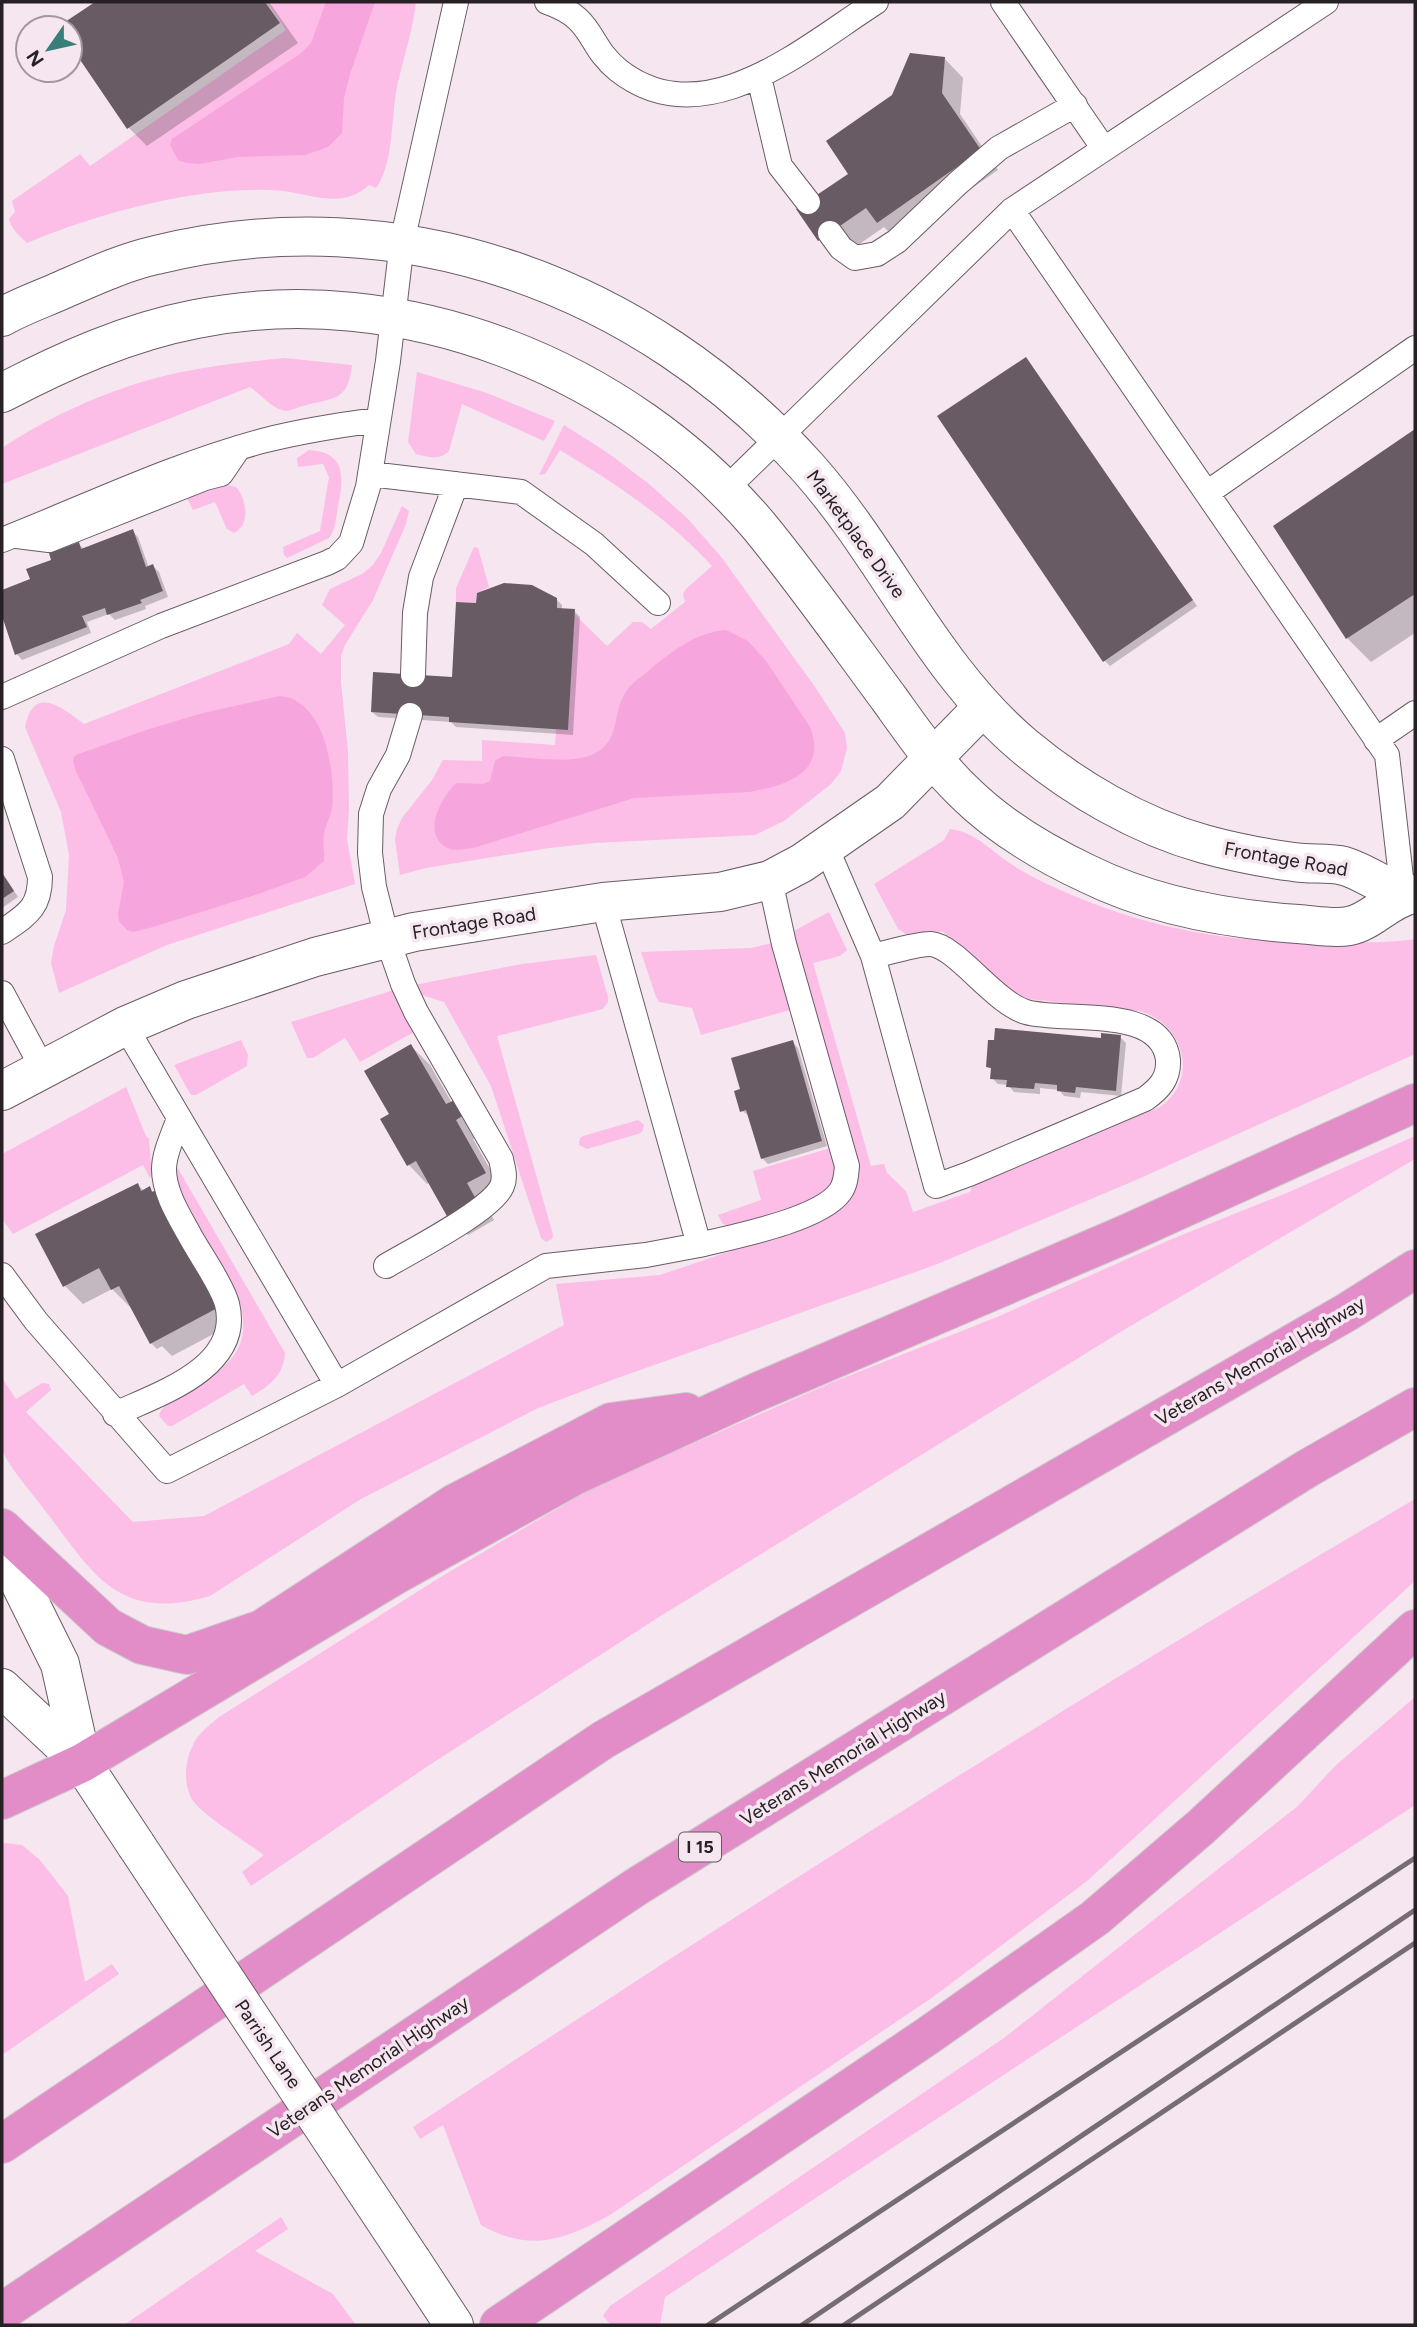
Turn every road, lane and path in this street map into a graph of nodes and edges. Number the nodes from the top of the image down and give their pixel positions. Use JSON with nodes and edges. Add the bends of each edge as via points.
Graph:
{"nodes":[{"id":1,"x":456,"y":2,"type":"edge"},
{"id":2,"x":547,"y":2,"type":"edge"},
{"id":3,"x":877,"y":2,"type":"edge"},
{"id":4,"x":1003,"y":2,"type":"edge"},
{"id":5,"x":1326,"y":2,"type":"edge"},
{"id":6,"x":760,"y":77,"type":"junction"},
{"id":7,"x":1075,"y":105,"type":"junction"},
{"id":8,"x":1104,"y":149,"type":"junction"},
{"id":9,"x":807,"y":202,"type":"dead end"},
{"id":10,"x":1012,"y":210,"type":"junction"},
{"id":11,"x":830,"y":233,"type":"dead end"},
{"id":12,"x":402,"y":242,"type":"junction"},
{"id":13,"x":4,"y":308,"type":"edge"},
{"id":14,"x":392,"y":318,"type":"junction"},
{"id":15,"x":1415,"y":348,"type":"edge"},
{"id":16,"x":2,"y":393,"type":"edge"},
{"id":17,"x":378,"y":420,"type":"junction"},
{"id":18,"x":779,"y":437,"type":"junction"},
{"id":19,"x":370,"y":474,"type":"junction"},
{"id":20,"x":456,"y":484,"type":"junction"},
{"id":21,"x":726,"y":489,"type":"junction"},
{"id":22,"x":1207,"y":493,"type":"junction"},
{"id":23,"x":8,"y":538,"type":"edge"},
{"id":24,"x":658,"y":603,"type":"dead end"},
{"id":25,"x":413,"y":675,"type":"dead end"},
{"id":26,"x":2,"y":697,"type":"edge"},
{"id":27,"x":983,"y":707,"type":"junction"},
{"id":28,"x":1415,"y":713,"type":"edge"},
{"id":29,"x":410,"y":715,"type":"dead end"},
{"id":30,"x":1376,"y":740,"type":"junction"},
{"id":31,"x":2,"y":759,"type":"edge"},
{"id":32,"x":933,"y":759,"type":"junction"},
{"id":33,"x":12,"y":820,"type":"edge"},
{"id":34,"x":826,"y":847,"type":"junction"},
{"id":35,"x":770,"y":880,"type":"junction"},
{"id":36,"x":1409,"y":895,"type":"edge"},
{"id":37,"x":603,"y":902,"type":"junction"},
{"id":38,"x":2,"y":932,"type":"edge"},
{"id":39,"x":387,"y":938,"type":"junction"},
{"id":40,"x":873,"y":956,"type":"junction"},
{"id":41,"x":2,"y":993,"type":"edge"},
{"id":42,"x":125,"y":1026,"type":"junction"},
{"id":43,"x":43,"y":1069,"type":"junction"},
{"id":44,"x":2,"y":1091,"type":"edge"},
{"id":45,"x":1415,"y":1103,"type":"edge"},
{"id":46,"x":179,"y":1118,"type":"junction"},
{"id":47,"x":699,"y":1245,"type":"junction"},
{"id":48,"x":386,"y":1266,"type":"dead end"},
{"id":49,"x":1415,"y":1269,"type":"edge"},
{"id":50,"x":2,"y":1275,"type":"edge"},
{"id":51,"x":337,"y":1385,"type":"junction"},
{"id":52,"x":726,"y":1406,"type":"junction"},
{"id":53,"x":1415,"y":1407,"type":"edge"},
{"id":54,"x":115,"y":1414,"type":"junction"},
{"id":55,"x":2,"y":1528,"type":"edge"},
{"id":56,"x":2,"y":1546,"type":"edge"},
{"id":57,"x":1415,"y":1629,"type":"edge"},
{"id":58,"x":2,"y":1688,"type":"edge"},
{"id":59,"x":82,"y":1763,"type":"junction"},
{"id":60,"x":2,"y":1800,"type":"edge"},
{"id":61,"x":2,"y":2144,"type":"edge"},
{"id":62,"x":2,"y":2312,"type":"edge"},
{"id":63,"x":454,"y":2325,"type":"edge"},
{"id":64,"x":499,"y":2325,"type":"edge"}],
"edges":[{"from":1,"to":12,"type":"lane"},
{"from":2,"to":6,"type":"lane","via":[[566,8],[582,21],[615,68],[652,88],[677,95],[699,93]]},
{"from":3,"to":6,"type":"lane"},
{"from":4,"to":7,"type":"lane"},
{"from":5,"to":8,"type":"lane"},
{"from":6,"to":9,"type":"lane","via":[[780,166]]},
{"from":7,"to":8,"type":"lane"},
{"from":7,"to":11,"type":"lane","via":[[999,148],[877,254],[855,258]]},
{"from":8,"to":10,"type":"lane"},
{"from":10,"to":18,"type":"lane"},
{"from":10,"to":22,"type":"lane"},
{"from":12,"to":13,"type":"street","name":"Marketplace Drive","via":[[307,236],[223,241],[152,255]]},
{"from":12,"to":14,"type":"lane"},
{"from":12,"to":18,"type":"street","name":"Marketplace Drive","via":[[498,265],[626,320],[706,373]]},
{"from":14,"to":16,"type":"street","via":[[293,310],[197,318],[94,350]]},
{"from":14,"to":17,"type":"lane"},
{"from":14,"to":21,"type":"street","via":[[486,341],[569,376],[650,425]]},
{"from":15,"to":22,"type":"lane"},
{"from":17,"to":19,"type":"lane"},
{"from":17,"to":23,"type":"lane","via":[[313,429],[238,449],[221,474],[49,540]]},
{"from":18,"to":21,"type":"lane"},
{"from":18,"to":27,"type":"street","name":"Marketplace Drive","via":[[841,509]]},
{"from":19,"to":20,"type":"lane"},
{"from":19,"to":26,"type":"lane","via":[[351,543],[337,558],[160,626]]},
{"from":20,"to":24,"type":"lane","via":[[521,492],[616,562]]},
{"from":20,"to":25,"type":"lane","via":[[421,577]]},
{"from":21,"to":32,"type":"street","via":[[789,564]]},
{"from":22,"to":30,"type":"lane"},
{"from":27,"to":32,"type":"street","name":"Frontage Road"},
{"from":27,"to":36,"type":"street","name":"Frontage Road","via":[[1064,777],[1155,826],[1202,844],[1297,863],[1344,866]]},
{"from":28,"to":30,"type":"lane"},
{"from":29,"to":39,"type":"lane","via":[[371,814],[374,887]]},
{"from":30,"to":36,"type":"lane","via":[[1387,755]]},
{"from":31,"to":33,"type":"lane"},
{"from":32,"to":34,"type":"street","name":"Frontage Road","via":[[890,802]]},
{"from":32,"to":36,"type":"street","via":[[1002,824],[1091,876],[1138,895],[1230,917],[1351,926]]},
{"from":33,"to":38,"type":"lane","via":[[40,877],[38,898]]},
{"from":34,"to":35,"type":"street","name":"Frontage Road"},
{"from":34,"to":40,"type":"lane"},
{"from":35,"to":37,"type":"street","name":"Frontage Road","via":[[720,892]]},
{"from":35,"to":47,"type":"lane","via":[[847,1166],[845,1182],[829,1203],[814,1211]]},
{"from":37,"to":39,"type":"street","name":"Frontage Road"},
{"from":37,"to":47,"type":"lane"},
{"from":39,"to":42,"type":"street","name":"Frontage Road","via":[[248,979]]},
{"from":39,"to":48,"type":"lane","via":[[416,1012],[501,1159],[505,1174],[502,1187],[479,1210]]},
{"from":40,"to":40,"type":"lane","via":[[936,1186],[1145,1099],[1167,1076],[1166,1050],[1147,1029],[1132,1023],[1016,1009],[951,954],[931,944]]},
{"from":41,"to":43,"type":"lane"},
{"from":42,"to":43,"type":"street","name":"Frontage Road"},
{"from":42,"to":46,"type":"lane"},
{"from":43,"to":44,"type":"street","name":"Frontage Road"},
{"from":45,"to":52,"type":"highway","via":[[1126,1234]]},
{"from":46,"to":51,"type":"lane"},
{"from":46,"to":54,"type":"lane","via":[[164,1167],[167,1190],[226,1301],[229,1331],[201,1370]]},
{"from":47,"to":51,"type":"lane","via":[[546,1266]]},
{"from":49,"to":61,"type":"highway","name":"Veterans Memorial Highway","via":[[603,1740]]},
{"from":50,"to":54,"type":"lane"},
{"from":51,"to":54,"type":"lane","via":[[167,1471]]},
{"from":52,"to":55,"type":"highway","via":[[611,1422],[455,1503],[262,1629],[187,1655],[142,1644],[108,1627]]},
{"from":52,"to":59,"type":"highway","via":[[576,1475],[394,1576]]},
{"from":53,"to":62,"type":"highway","name":"Veterans Memorial Highway","number":"I 15","via":[[1308,1468],[636,1886]]},
{"from":56,"to":59,"type":"street","name":"Parrish Lane","via":[[60,1664]]},
{"from":57,"to":64,"type":"highway","via":[[1095,1919]]},
{"from":58,"to":59,"type":"street","name":"Parrish Lane"},
{"from":59,"to":60,"type":"highway"},
{"from":59,"to":63,"type":"street","name":"Parrish Lane","bridge":true}]}
